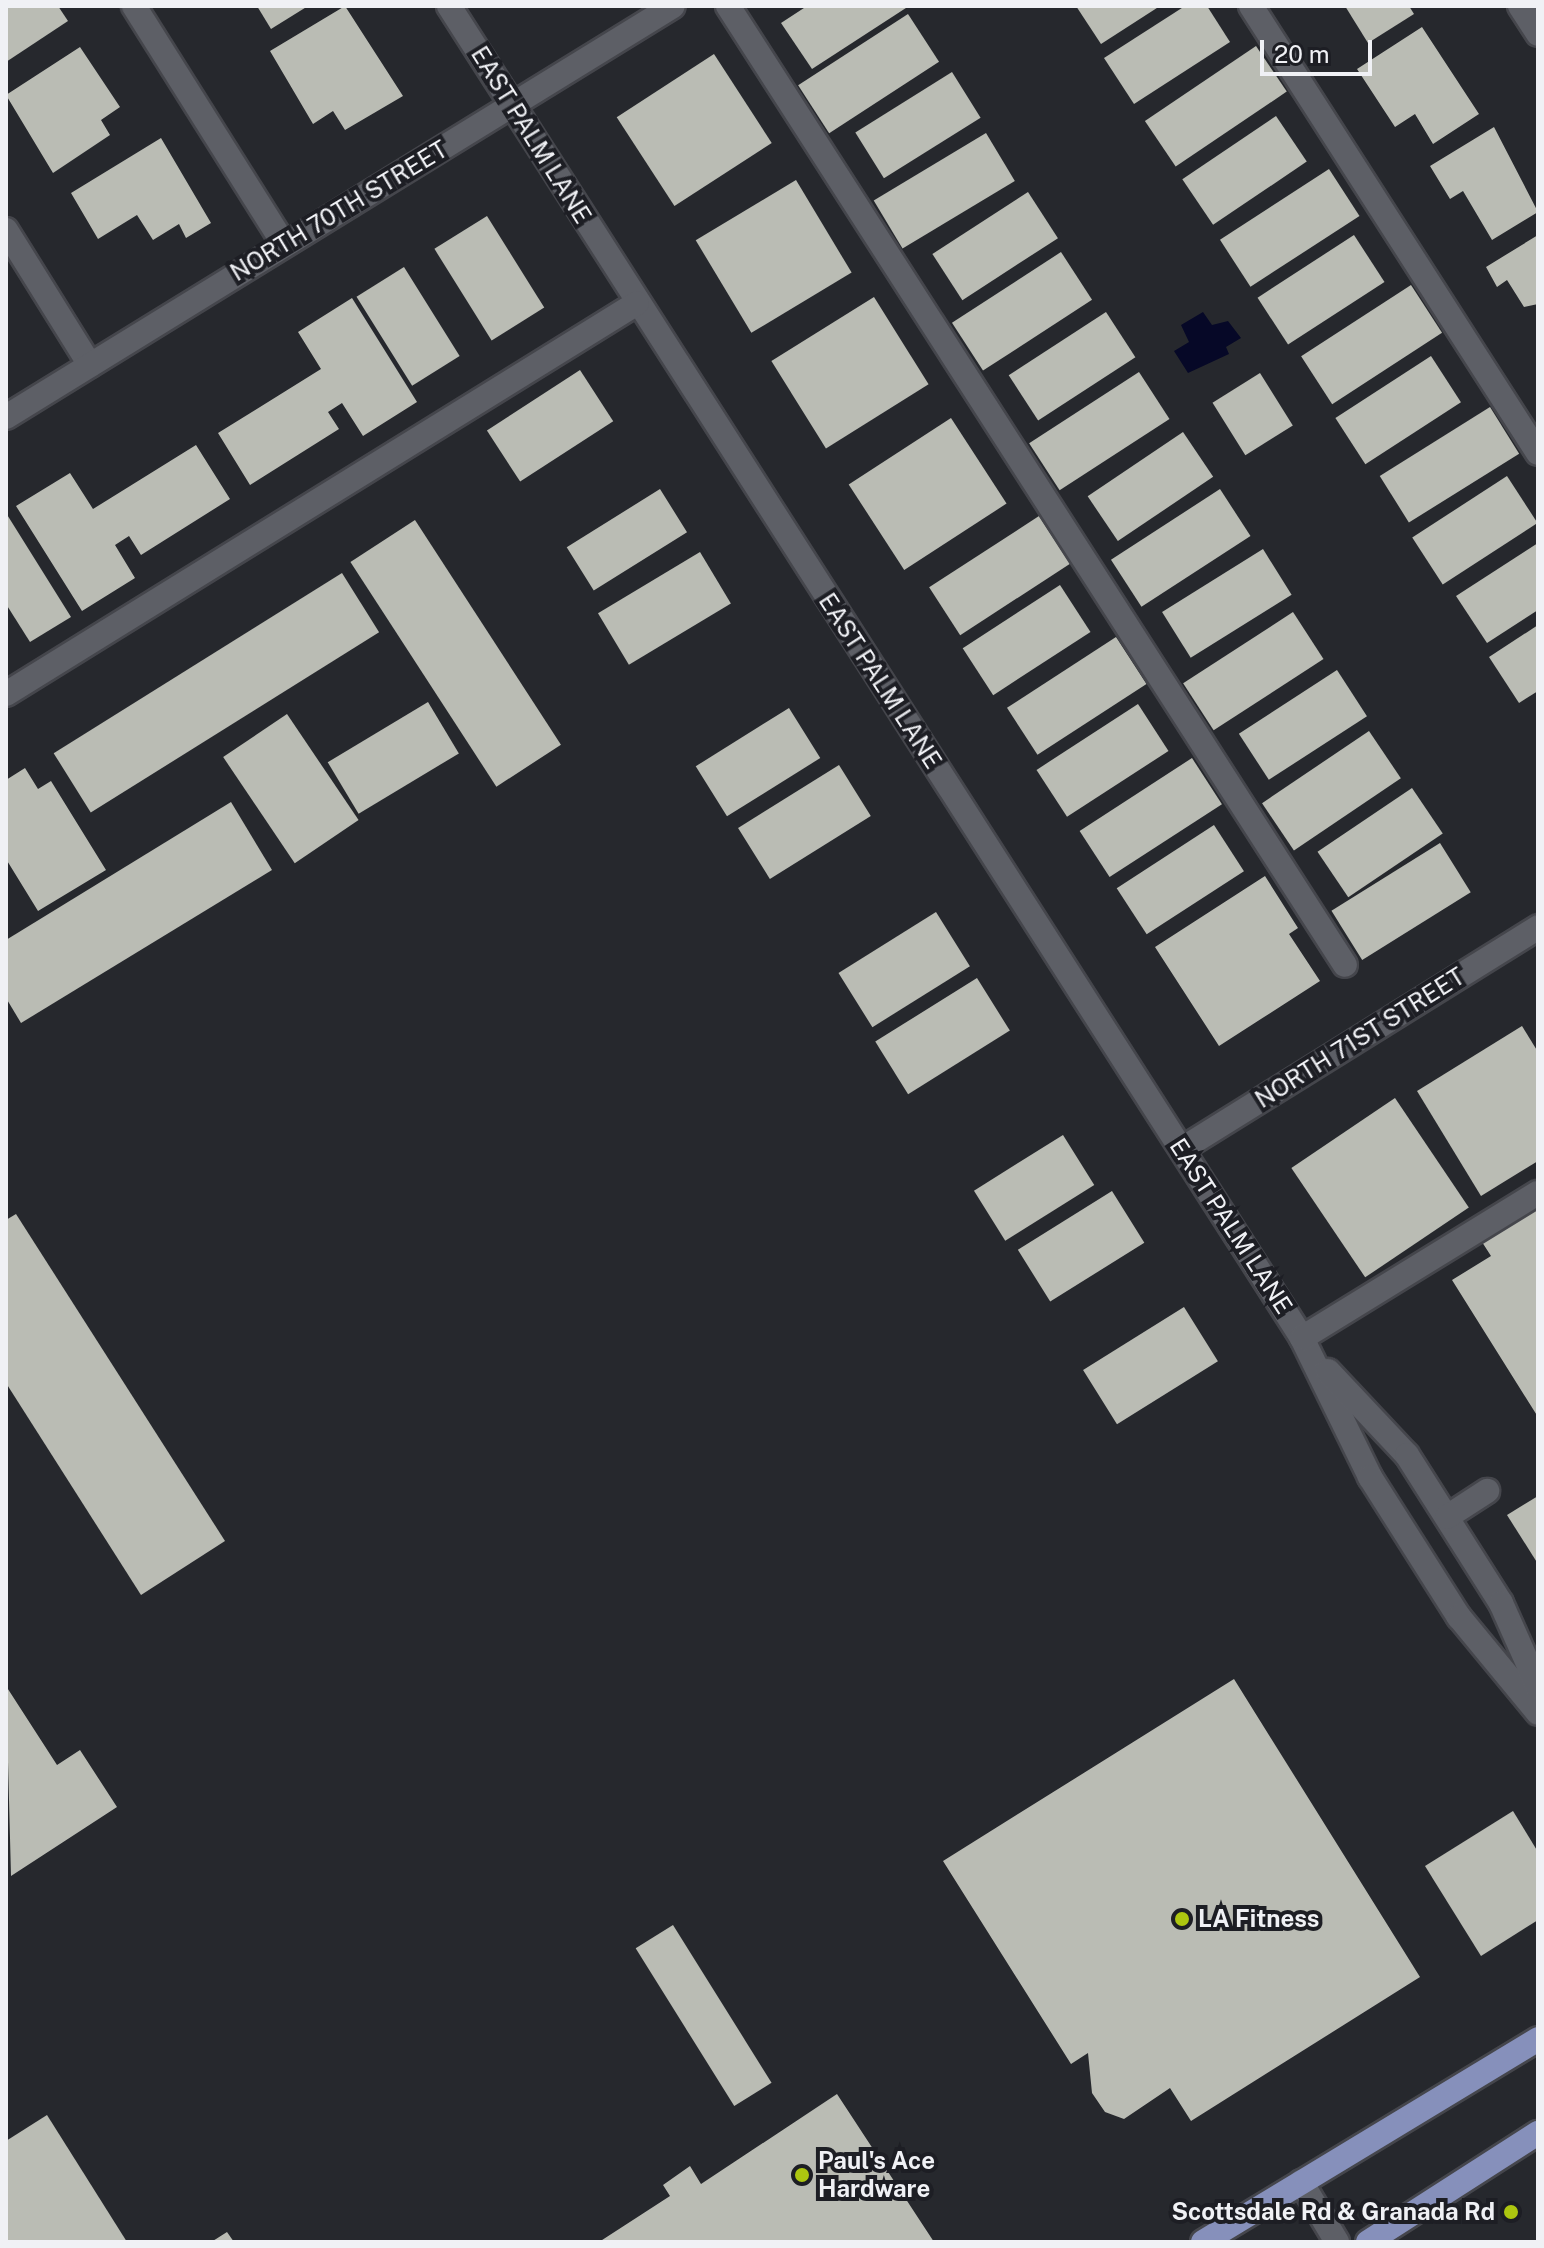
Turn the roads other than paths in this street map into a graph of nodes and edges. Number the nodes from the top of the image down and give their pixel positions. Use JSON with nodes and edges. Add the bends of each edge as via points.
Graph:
{"nodes":[{"id":1,"x":134,"y":6,"type":"edge"},
{"id":2,"x":449,"y":6,"type":"edge"},
{"id":3,"x":673,"y":6,"type":"edge"},
{"id":4,"x":728,"y":6,"type":"edge"},
{"id":5,"x":1251,"y":6,"type":"edge"},
{"id":6,"x":1520,"y":6,"type":"edge"},
{"id":7,"x":1538,"y":34,"type":"edge"},
{"id":8,"x":513,"y":105,"type":"junction"},
{"id":9,"x":6,"y":230,"type":"edge"},
{"id":10,"x":284,"y":244,"type":"junction"},
{"id":11,"x":637,"y":303,"type":"junction"},
{"id":12,"x":90,"y":365,"type":"junction"},
{"id":13,"x":6,"y":417,"type":"edge"},
{"id":14,"x":1538,"y":453,"type":"edge"},
{"id":15,"x":6,"y":694,"type":"edge"},
{"id":16,"x":1538,"y":927,"type":"edge"},
{"id":17,"x":1345,"y":965,"type":"dead end"},
{"id":18,"x":1182,"y":1149,"type":"junction"},
{"id":19,"x":1538,"y":1193,"type":"edge"},
{"id":20,"x":1308,"y":1346,"type":"junction"},
{"id":21,"x":1487,"y":1491,"type":"dead end"},
{"id":22,"x":1447,"y":1517,"type":"junction"},
{"id":23,"x":1538,"y":1686,"type":"edge"},
{"id":24,"x":1538,"y":1713,"type":"edge"},
{"id":25,"x":1538,"y":2039,"type":"edge"},
{"id":26,"x":1538,"y":2133,"type":"edge"},
{"id":27,"x":1301,"y":2182,"type":"junction"},
{"id":28,"x":1203,"y":2242,"type":"edge"},
{"id":29,"x":1337,"y":2242,"type":"edge"},
{"id":30,"x":1368,"y":2242,"type":"edge"}],
"edges":[{"from":1,"to":10,"type":"street"},
{"from":2,"to":8,"type":"street","name":"EAST PALM LANE"},
{"from":3,"to":8,"type":"street","name":"NORTH 70TH STREET"},
{"from":4,"to":17,"type":"street"},
{"from":5,"to":14,"type":"street"},
{"from":6,"to":7,"type":"street"},
{"from":8,"to":10,"type":"street","name":"NORTH 70TH STREET"},
{"from":8,"to":11,"type":"street","name":"EAST PALM LANE"},
{"from":9,"to":12,"type":"street"},
{"from":10,"to":12,"type":"street","name":"NORTH 70TH STREET"},
{"from":11,"to":15,"type":"street"},
{"from":11,"to":18,"type":"street","name":"EAST PALM LANE"},
{"from":12,"to":13,"type":"street","name":"NORTH 70TH STREET"},
{"from":16,"to":18,"type":"street","name":"NORTH 71ST STREET"},
{"from":18,"to":20,"type":"street","name":"EAST PALM LANE"},
{"from":19,"to":20,"type":"street"},
{"from":20,"to":22,"type":"street","name":"EAST PALM LANE","via":[[1407,1455]]},
{"from":20,"to":24,"type":"street","name":"EAST PALM LANE","via":[[1370,1477],[1459,1617]]},
{"from":21,"to":22,"type":"street"},
{"from":22,"to":23,"type":"street","name":"EAST PALM LANE","via":[[1501,1603]]},
{"from":25,"to":27,"type":"main road"},
{"from":26,"to":30,"type":"main road"},
{"from":27,"to":28,"type":"main road"},
{"from":27,"to":29,"type":"street"}]}
